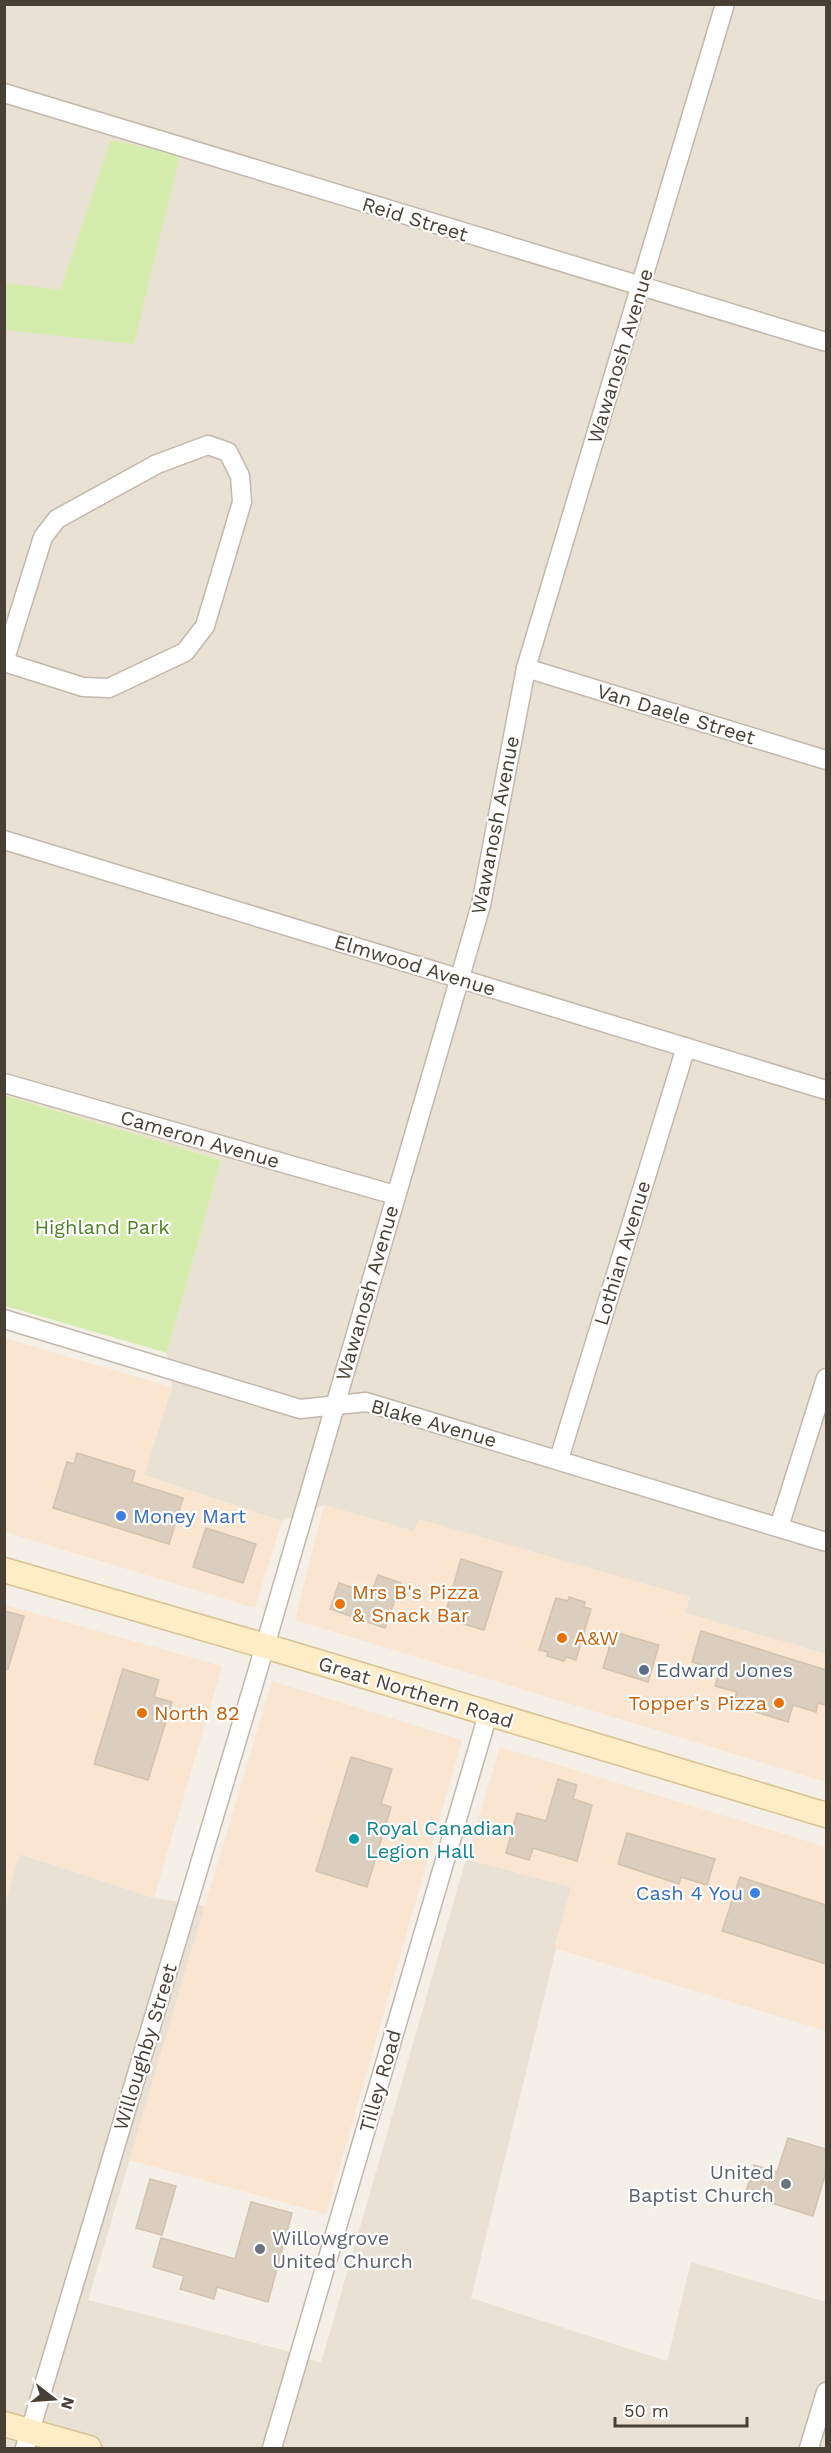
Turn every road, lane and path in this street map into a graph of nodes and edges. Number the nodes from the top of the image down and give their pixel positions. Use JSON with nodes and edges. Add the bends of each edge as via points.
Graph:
{"nodes":[{"id":1,"x":725,"y":4,"type":"edge"},
{"id":2,"x":4,"y":93,"type":"edge"},
{"id":3,"x":640,"y":288,"type":"junction"},
{"id":4,"x":826,"y":342,"type":"edge"},
{"id":5,"x":4,"y":661,"type":"edge"},
{"id":6,"x":526,"y":668,"type":"junction"},
{"id":7,"x":826,"y":760,"type":"edge"},
{"id":8,"x":4,"y":840,"type":"edge"},
{"id":9,"x":458,"y":978,"type":"junction"},
{"id":10,"x":686,"y":1047,"type":"junction"},
{"id":11,"x":4,"y":1083,"type":"edge"},
{"id":12,"x":826,"y":1090,"type":"edge"},
{"id":13,"x":395,"y":1196,"type":"junction"},
{"id":14,"x":4,"y":1319,"type":"edge"},
{"id":15,"x":826,"y":1378,"type":"edge"},
{"id":16,"x":335,"y":1405,"type":"junction"},
{"id":17,"x":559,"y":1459,"type":"junction"},
{"id":18,"x":779,"y":1527,"type":"junction"},
{"id":19,"x":826,"y":1542,"type":"edge"},
{"id":20,"x":4,"y":1570,"type":"edge"},
{"id":21,"x":265,"y":1646,"type":"junction"},
{"id":22,"x":488,"y":1714,"type":"junction"},
{"id":23,"x":826,"y":1815,"type":"edge"},
{"id":24,"x":826,"y":2392,"type":"edge"},
{"id":25,"x":4,"y":2424,"type":"edge"},
{"id":26,"x":28,"y":2440,"type":"edge"},
{"id":27,"x":89,"y":2448,"type":"edge"},
{"id":28,"x":272,"y":2448,"type":"edge"},
{"id":29,"x":809,"y":2448,"type":"edge"}],
"edges":[{"from":1,"to":3,"type":"street","name":"Wawanosh Avenue"},
{"from":2,"to":3,"type":"street","name":"Reid Street"},
{"from":3,"to":4,"type":"street","name":"Reid Street"},
{"from":3,"to":6,"type":"street","name":"Wawanosh Avenue"},
{"from":5,"to":5,"type":"street","via":[[84,687],[109,688],[185,652],[205,626],[242,502],[240,476],[228,452],[208,445],[157,464],[57,519],[43,537]]},
{"from":6,"to":7,"type":"street","name":"Van Daele Street"},
{"from":6,"to":9,"type":"street","name":"Wawanosh Avenue","via":[[481,905]]},
{"from":8,"to":9,"type":"street","name":"Elmwood Avenue"},
{"from":9,"to":10,"type":"street","name":"Elmwood Avenue"},
{"from":9,"to":13,"type":"street","name":"Wawanosh Avenue"},
{"from":10,"to":12,"type":"street","name":"Elmwood Avenue"},
{"from":10,"to":17,"type":"street","name":"Lothian Avenue"},
{"from":11,"to":13,"type":"street","name":"Cameron Avenue"},
{"from":13,"to":16,"type":"street","name":"Wawanosh Avenue"},
{"from":14,"to":16,"type":"street","name":"Blake Avenue","via":[[300,1409]]},
{"from":15,"to":18,"type":"street"},
{"from":16,"to":17,"type":"street","name":"Blake Avenue","via":[[366,1402]]},
{"from":16,"to":21,"type":"street","name":"Wawanosh Avenue"},
{"from":17,"to":18,"type":"street","name":"Blake Avenue"},
{"from":18,"to":19,"type":"street","name":"Blake Avenue"},
{"from":20,"to":21,"type":"main road","name":"Great Northern Road"},
{"from":21,"to":22,"type":"main road","name":"Great Northern Road"},
{"from":21,"to":26,"type":"street","name":"Willoughby Street"},
{"from":22,"to":23,"type":"main road","name":"Great Northern Road"},
{"from":22,"to":28,"type":"street","name":"Tilley Road"},
{"from":24,"to":29,"type":"street"},
{"from":25,"to":26,"type":"main road"},
{"from":26,"to":27,"type":"main road"}]}
